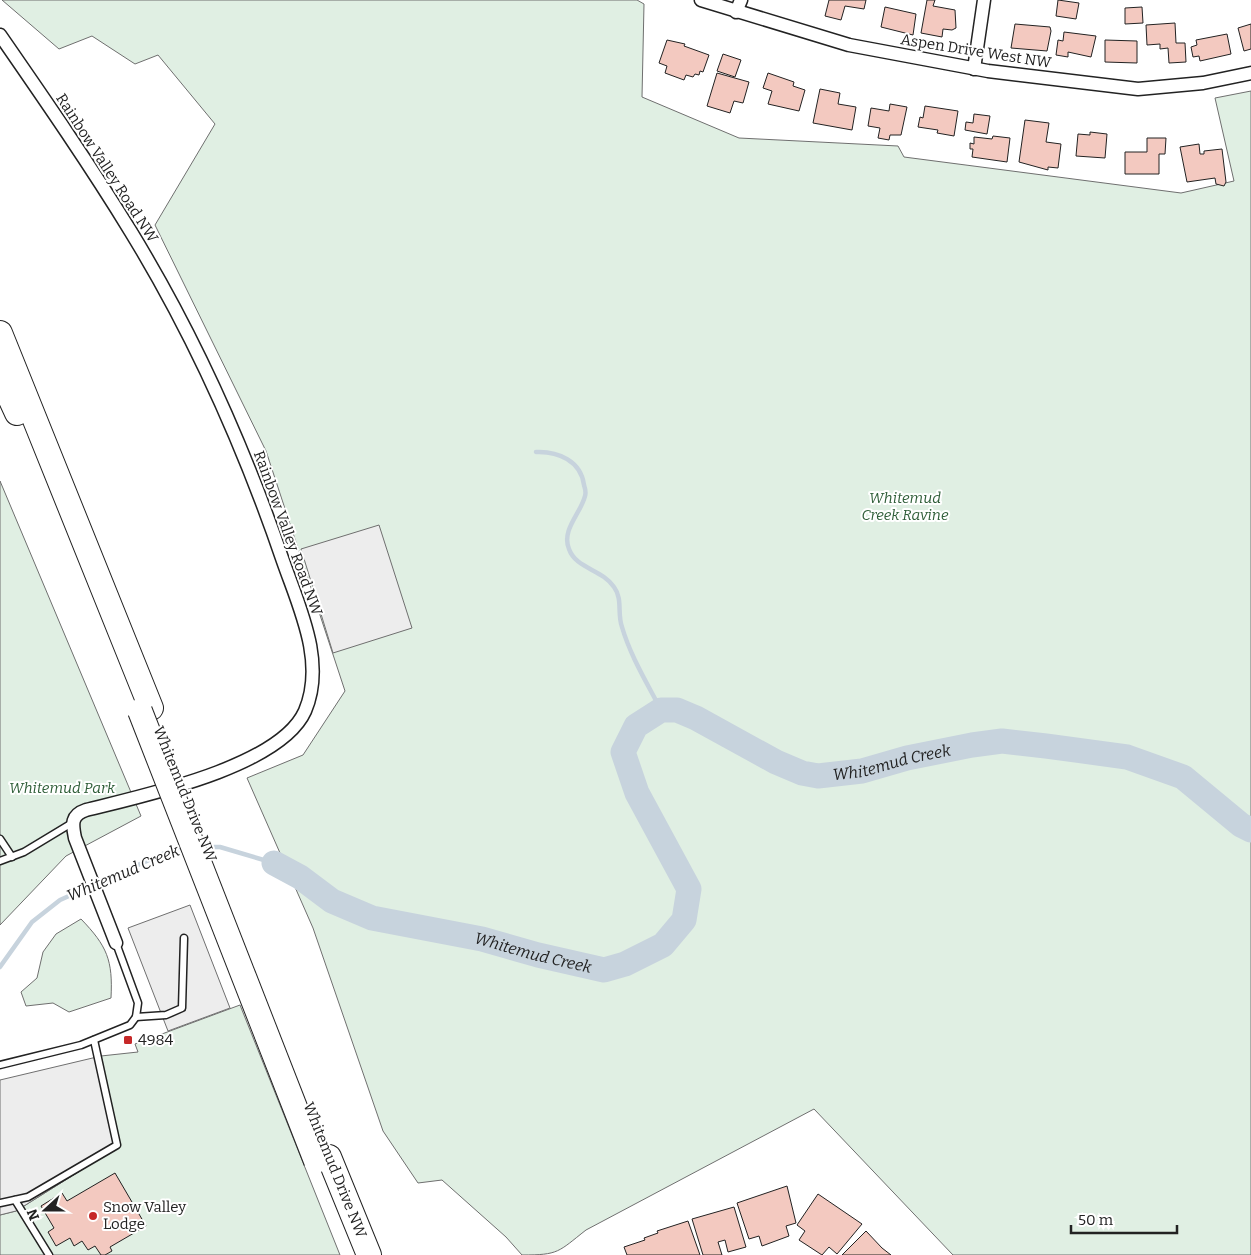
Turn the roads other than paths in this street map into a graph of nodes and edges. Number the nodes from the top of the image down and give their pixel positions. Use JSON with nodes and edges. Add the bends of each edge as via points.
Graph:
{"nodes":[{"id":1,"x":701,"y":0,"type":"edge"},
{"id":2,"x":984,"y":0,"type":"edge"},
{"id":3,"x":739,"y":6,"type":"edge"},
{"id":4,"x":0,"y":35,"type":"edge"},
{"id":5,"x":974,"y":69,"type":"junction"},
{"id":6,"x":1251,"y":73,"type":"edge"},
{"id":7,"x":0,"y":333,"type":"edge"},
{"id":8,"x":0,"y":376,"type":"edge"},
{"id":9,"x":145,"y":710,"type":"junction"},
{"id":10,"x":72,"y":823,"type":"junction"},
{"id":11,"x":0,"y":839,"type":"edge"},
{"id":12,"x":12,"y":857,"type":"junction"},
{"id":13,"x":0,"y":861,"type":"edge"},
{"id":14,"x":184,"y":938,"type":"dead end"},
{"id":15,"x":116,"y":943,"type":"joint"},
{"id":16,"x":136,"y":1017,"type":"junction"},
{"id":17,"x":94,"y":1040,"type":"junction"},
{"id":18,"x":0,"y":1065,"type":"edge"},
{"id":19,"x":323,"y":1159,"type":"junction"},
{"id":20,"x":15,"y":1200,"type":"junction"},
{"id":21,"x":0,"y":1203,"type":"edge"},
{"id":22,"x":49,"y":1255,"type":"edge"},
{"id":23,"x":354,"y":1255,"type":"edge"},
{"id":24,"x":369,"y":1255,"type":"edge"}],
"edges":[{"from":1,"to":3,"type":"street","name":"Aspen Drive West NW"},
{"from":2,"to":5,"type":"street"},
{"from":3,"to":5,"type":"street","name":"Aspen Drive West NW","via":[[849,45]]},
{"from":4,"to":10,"type":"street","name":"Rainbow Valley Road NW","via":[[108,196],[183,326],[223,408],[269,521],[311,650],[312,684],[304,711],[283,739],[233,767],[78,813]]},
{"from":5,"to":6,"type":"street","name":"Aspen Drive West NW","via":[[1138,89],[1204,83]]},
{"from":7,"to":9,"type":"highway","name":"Whitemud Drive NW"},
{"from":8,"to":9,"type":"highway","name":"Whitemud Drive NW"},
{"from":9,"to":19,"type":"highway","name":"Whitemud Drive NW","bridge":true},
{"from":10,"to":12,"type":"lane"},
{"from":10,"to":15,"type":"street"},
{"from":11,"to":12,"type":"lane"},
{"from":12,"to":13,"type":"lane"},
{"from":14,"to":16,"type":"lane","via":[[182,1008],[166,1015]]},
{"from":15,"to":16,"type":"lane","via":[[138,1003]]},
{"from":16,"to":17,"type":"lane","via":[[130,1025]]},
{"from":17,"to":18,"type":"lane"},
{"from":17,"to":20,"type":"lane","via":[[116,1145],[28,1197]]},
{"from":19,"to":23,"type":"highway","name":"Whitemud Drive NW"},
{"from":19,"to":24,"type":"highway","name":"Whitemud Drive NW"},
{"from":20,"to":21,"type":"lane"},
{"from":20,"to":22,"type":"lane"}]}
